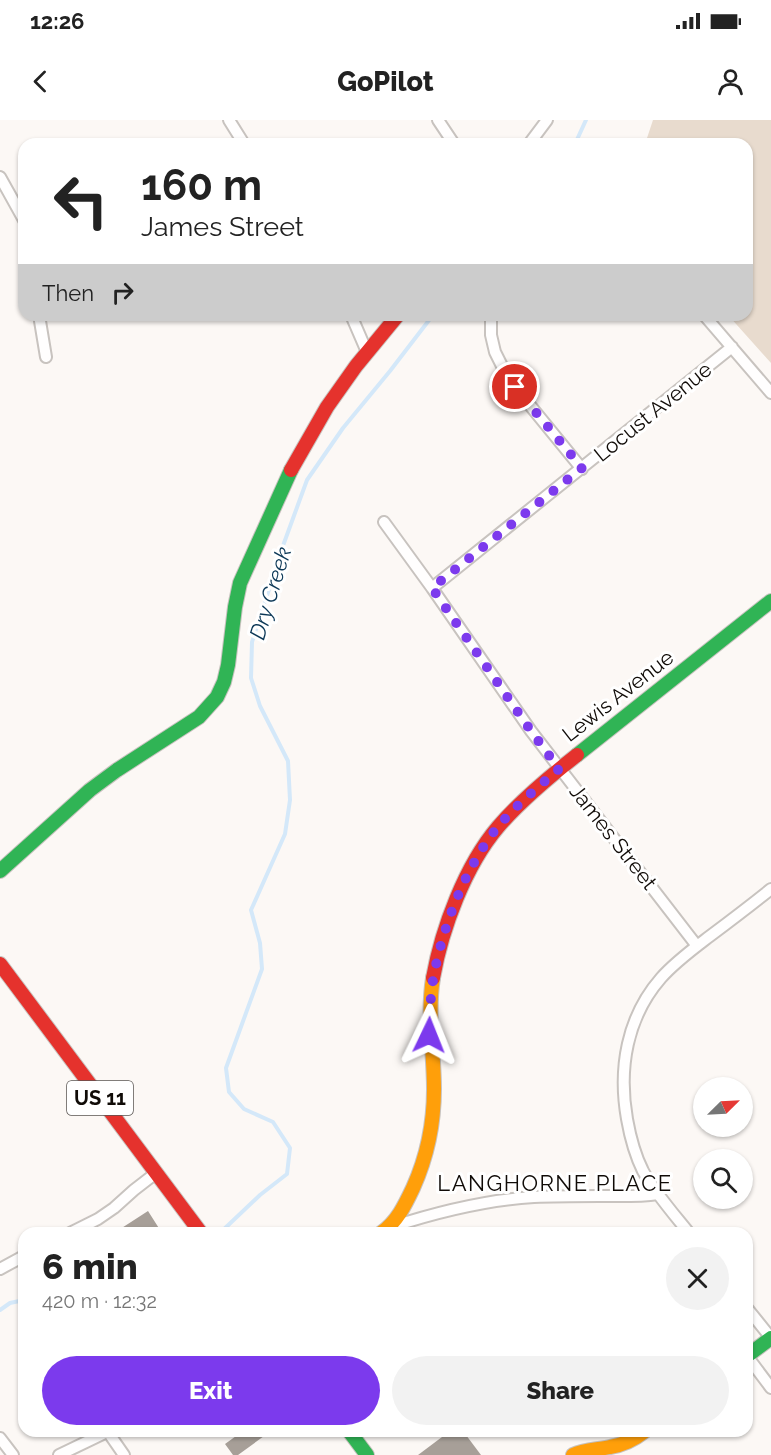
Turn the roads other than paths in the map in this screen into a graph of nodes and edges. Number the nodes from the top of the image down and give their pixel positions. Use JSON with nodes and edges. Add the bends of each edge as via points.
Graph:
{"nodes":[{"id":1,"x":229,"y":120,"type":"edge"},
{"id":2,"x":438,"y":120,"type":"edge"},
{"id":3,"x":547,"y":120,"type":"edge"},
{"id":4,"x":240,"y":138,"type":"edge"},
{"id":5,"x":450,"y":138,"type":"edge"},
{"id":6,"x":534,"y":138,"type":"edge"},
{"id":7,"x":0,"y":177,"type":"edge"},
{"id":8,"x":18,"y":209,"type":"edge"},
{"id":9,"x":40,"y":321,"type":"edge"},
{"id":10,"x":354,"y":321,"type":"edge"},
{"id":11,"x":393,"y":321,"type":"edge"},
{"id":12,"x":491,"y":321,"type":"edge"},
{"id":13,"x":709,"y":321,"type":"edge"},
{"id":14,"x":732,"y":347,"type":"junction"},
{"id":15,"x":367,"y":352,"type":"junction"},
{"id":16,"x":46,"y":357,"type":"dead end"},
{"id":17,"x":771,"y":393,"type":"edge"},
{"id":18,"x":582,"y":468,"type":"junction"},
{"id":19,"x":384,"y":522,"type":"dead end"},
{"id":20,"x":432,"y":588,"type":"junction"},
{"id":21,"x":771,"y":601,"type":"edge"},
{"id":22,"x":559,"y":769,"type":"junction"},
{"id":23,"x":0,"y":871,"type":"edge"},
{"id":24,"x":771,"y":889,"type":"edge"},
{"id":25,"x":697,"y":946,"type":"junction"},
{"id":26,"x":0,"y":964,"type":"edge"},
{"id":27,"x":156,"y":1173,"type":"junction"},
{"id":28,"x":658,"y":1194,"type":"junction"},
{"id":29,"x":82,"y":1227,"type":"edge"},
{"id":30,"x":196,"y":1227,"type":"edge"},
{"id":31,"x":388,"y":1227,"type":"edge"},
{"id":32,"x":394,"y":1227,"type":"edge"},
{"id":33,"x":684,"y":1227,"type":"edge"},
{"id":34,"x":18,"y":1259,"type":"edge"},
{"id":35,"x":0,"y":1269,"type":"edge"},
{"id":36,"x":753,"y":1316,"type":"edge"},
{"id":37,"x":771,"y":1338,"type":"edge"},
{"id":38,"x":753,"y":1352,"type":"edge"},
{"id":39,"x":753,"y":1364,"type":"edge"},
{"id":40,"x":771,"y":1388,"type":"edge"},
{"id":41,"x":96,"y":1437,"type":"edge"},
{"id":42,"x":113,"y":1437,"type":"edge"},
{"id":43,"x":354,"y":1437,"type":"edge"},
{"id":44,"x":636,"y":1437,"type":"edge"},
{"id":45,"x":0,"y":1438,"type":"edge"},
{"id":46,"x":584,"y":1453,"type":"edge"},
{"id":47,"x":13,"y":1455,"type":"edge"},
{"id":48,"x":59,"y":1455,"type":"edge"},
{"id":49,"x":124,"y":1455,"type":"edge"},
{"id":50,"x":367,"y":1455,"type":"edge"}],
"edges":[{"from":1,"to":4,"type":"street"},
{"from":2,"to":5,"type":"street"},
{"from":3,"to":6,"type":"street"},
{"from":7,"to":8,"type":"street"},
{"from":9,"to":16,"type":"street"},
{"from":10,"to":15,"type":"street"},
{"from":11,"to":15,"type":"street"},
{"from":12,"to":18,"type":"street","via":[[495,352],[503,368]]},
{"from":13,"to":14,"type":"street"},
{"from":14,"to":17,"type":"street"},
{"from":14,"to":18,"type":"street","name":"Locust Avenue"},
{"from":15,"to":23,"type":"street","via":[[304,443],[240,584],[228,665],[217,697],[198,717],[90,790]]},
{"from":18,"to":20,"type":"street","name":"Locust Avenue"},
{"from":19,"to":20,"type":"street","name":"James Street"},
{"from":20,"to":22,"type":"street","name":"James Street"},
{"from":21,"to":22,"type":"street","name":"Lewis Avenue"},
{"from":22,"to":25,"type":"street","name":"James Street"},
{"from":22,"to":31,"type":"street","name":"Lewis Avenue","via":[[512,812],[485,844],[453,908],[441,943],[430,1004],[434,1087],[429,1138],[407,1202]]},
{"from":24,"to":25,"type":"street"},
{"from":25,"to":28,"type":"street","via":[[648,995],[633,1024],[624,1056],[629,1129],[643,1170]]},
{"from":26,"to":27,"type":"street","number":"US 11"},
{"from":27,"to":29,"type":"street","via":[[114,1208]]},
{"from":27,"to":30,"type":"street","number":"US 11"},
{"from":28,"to":32,"type":"street","via":[[508,1199],[420,1217]]},
{"from":28,"to":33,"type":"street"},
{"from":34,"to":35,"type":"street"},
{"from":36,"to":37,"type":"street"},
{"from":37,"to":38,"type":"street"},
{"from":39,"to":40,"type":"street"},
{"from":41,"to":48,"type":"street"},
{"from":42,"to":49,"type":"street"},
{"from":43,"to":50,"type":"street"},
{"from":44,"to":46,"type":"street"},
{"from":45,"to":47,"type":"street"}]}
